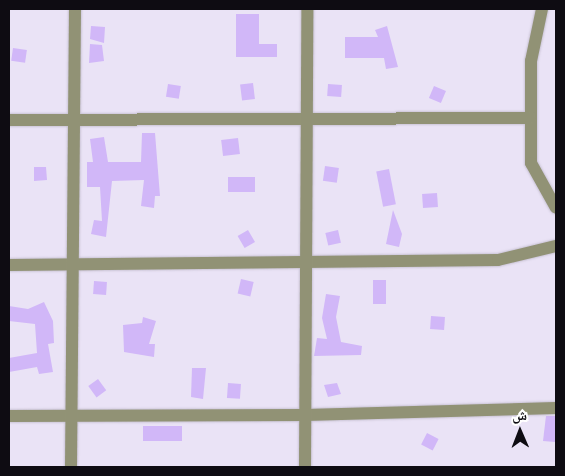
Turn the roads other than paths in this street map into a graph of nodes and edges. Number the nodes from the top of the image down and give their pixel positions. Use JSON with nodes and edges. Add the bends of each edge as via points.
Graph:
{"nodes":[{"id":1,"x":76,"y":9,"type":"edge"},
{"id":2,"x":307,"y":9,"type":"edge"},
{"id":3,"x":542,"y":9,"type":"edge"},
{"id":4,"x":530,"y":118,"type":"junction"},
{"id":5,"x":76,"y":119,"type":"junction"},
{"id":6,"x":306,"y":119,"type":"junction"},
{"id":7,"x":9,"y":120,"type":"edge"},
{"id":8,"x":556,"y":208,"type":"edge"},
{"id":9,"x":556,"y":246,"type":"edge"},
{"id":10,"x":73,"y":263,"type":"junction"},
{"id":11,"x":305,"y":264,"type":"junction"},
{"id":12,"x":9,"y":265,"type":"edge"},
{"id":13,"x":556,"y":408,"type":"edge"},
{"id":14,"x":305,"y":415,"type":"junction"},
{"id":15,"x":9,"y":416,"type":"edge"},
{"id":16,"x":72,"y":416,"type":"junction"},
{"id":17,"x":71,"y":467,"type":"edge"},
{"id":18,"x":305,"y":467,"type":"edge"}],
"edges":[{"from":1,"to":5,"type":"street"},
{"from":2,"to":6,"type":"street"},
{"from":3,"to":4,"type":"street","via":[[532,51]]},
{"from":4,"to":6,"type":"street"},
{"from":4,"to":8,"type":"street","via":[[531,163]]},
{"from":5,"to":6,"type":"street"},
{"from":5,"to":7,"type":"street"},
{"from":5,"to":10,"type":"street"},
{"from":6,"to":11,"type":"street"},
{"from":9,"to":11,"type":"street","via":[[498,260]]},
{"from":10,"to":11,"type":"street"},
{"from":10,"to":12,"type":"street"},
{"from":10,"to":16,"type":"street"},
{"from":11,"to":14,"type":"street"},
{"from":13,"to":14,"type":"street"},
{"from":14,"to":16,"type":"street"},
{"from":14,"to":18,"type":"street"},
{"from":15,"to":16,"type":"street"},
{"from":16,"to":17,"type":"street"}]}
